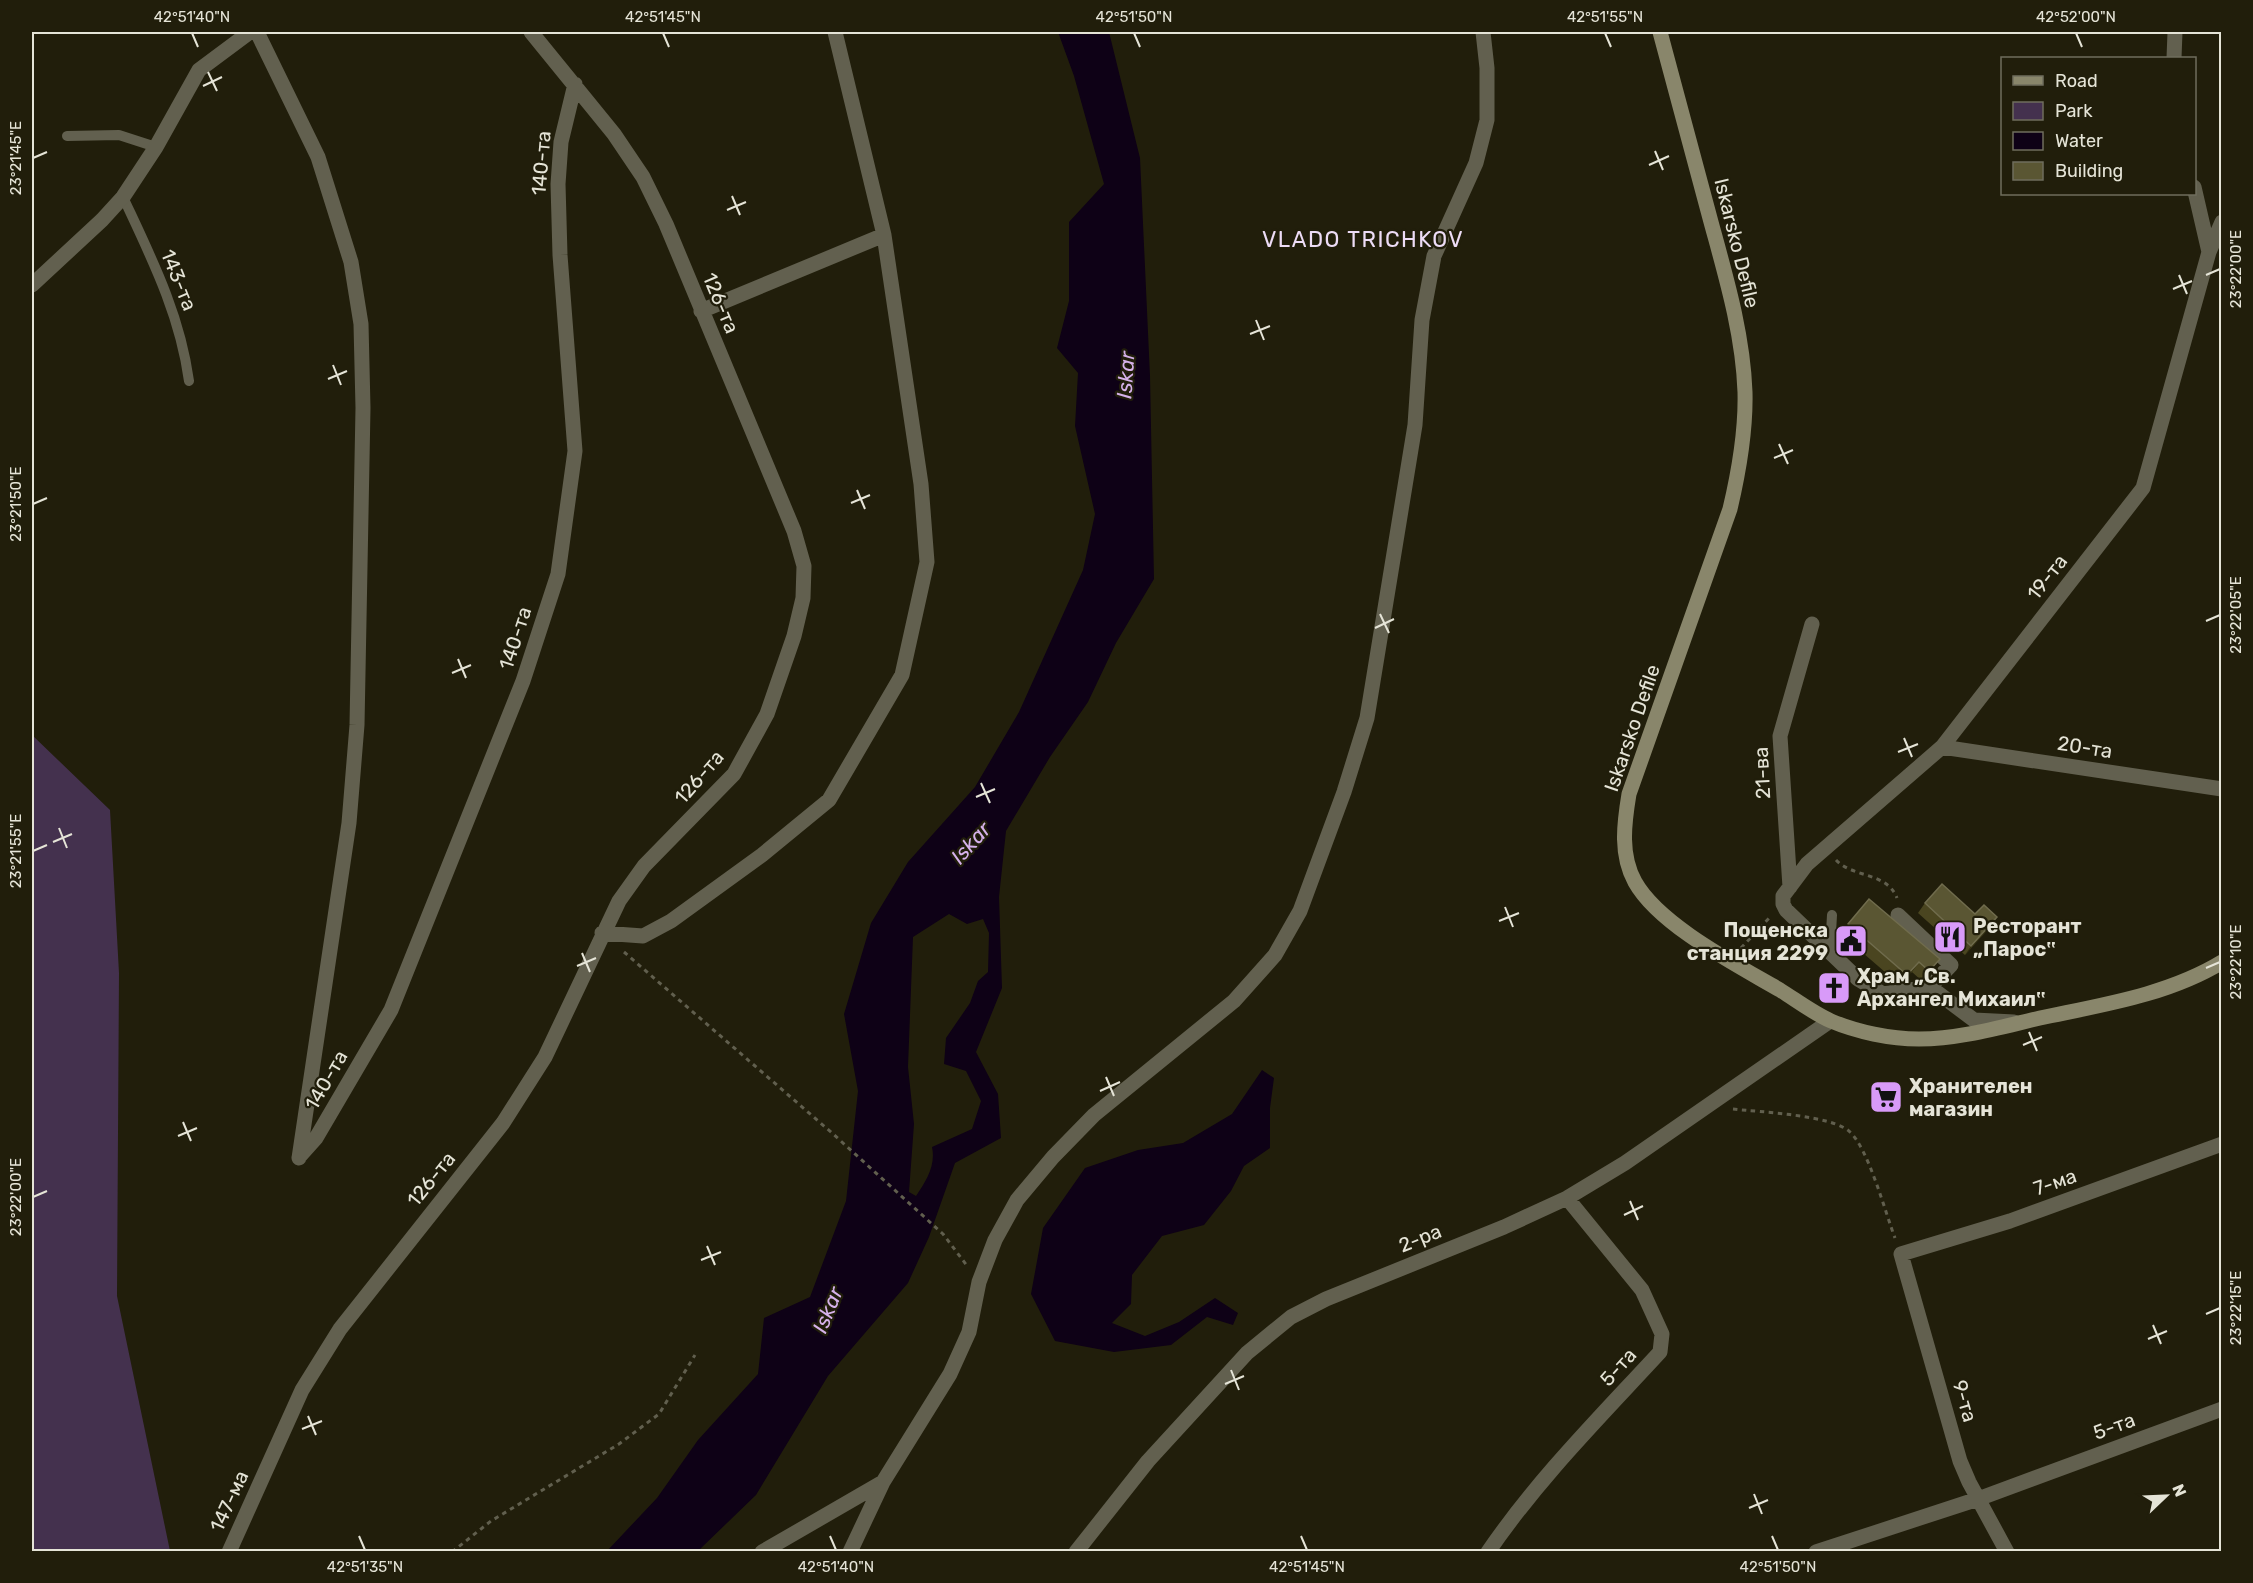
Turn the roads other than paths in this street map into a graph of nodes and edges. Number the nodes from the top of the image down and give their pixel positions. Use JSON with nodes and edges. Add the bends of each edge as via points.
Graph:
{"nodes":[{"id":1,"x":250,"y":32,"type":"edge"},
{"id":2,"x":257,"y":32,"type":"edge"},
{"id":3,"x":531,"y":32,"type":"edge"},
{"id":4,"x":835,"y":32,"type":"edge"},
{"id":5,"x":1483,"y":32,"type":"edge"},
{"id":6,"x":1660,"y":32,"type":"edge"},
{"id":7,"x":2175,"y":32,"type":"edge"},
{"id":8,"x":2174,"y":57,"type":"edge"},
{"id":9,"x":575,"y":84,"type":"junction"},
{"id":10,"x":67,"y":136,"type":"dead end"},
{"id":11,"x":156,"y":147,"type":"junction"},
{"id":12,"x":2196,"y":195,"type":"edge"},
{"id":13,"x":123,"y":197,"type":"junction"},
{"id":14,"x":2222,"y":222,"type":"edge"},
{"id":15,"x":884,"y":235,"type":"junction"},
{"id":16,"x":2209,"y":252,"type":"junction"},
{"id":17,"x":32,"y":285,"type":"edge"},
{"id":18,"x":701,"y":311,"type":"junction"},
{"id":19,"x":189,"y":381,"type":"dead end"},
{"id":20,"x":1812,"y":624,"type":"dead end"},
{"id":21,"x":1942,"y":747,"type":"junction"},
{"id":22,"x":2222,"y":789,"type":"edge"},
{"id":23,"x":1790,"y":887,"type":"junction"},
{"id":24,"x":1832,"y":915,"type":"dead end"},
{"id":25,"x":1898,"y":915,"type":"road end"},
{"id":26,"x":602,"y":933,"type":"junction"},
{"id":27,"x":1830,"y":951,"type":"junction"},
{"id":28,"x":2222,"y":962,"type":"edge"},
{"id":29,"x":1930,"y":987,"type":"junction"},
{"id":30,"x":1830,"y":1020,"type":"junction"},
{"id":31,"x":2021,"y":1023,"type":"junction"},
{"id":32,"x":2222,"y":1144,"type":"edge"},
{"id":33,"x":1567,"y":1198,"type":"junction"},
{"id":34,"x":1901,"y":1254,"type":"joint"},
{"id":35,"x":2222,"y":1409,"type":"edge"},
{"id":36,"x":267,"y":1467,"type":"joint"},
{"id":37,"x":883,"y":1482,"type":"junction"},
{"id":38,"x":1978,"y":1499,"type":"junction"},
{"id":39,"x":229,"y":1551,"type":"edge"},
{"id":40,"x":762,"y":1551,"type":"edge"},
{"id":41,"x":850,"y":1551,"type":"edge"},
{"id":42,"x":1076,"y":1551,"type":"edge"},
{"id":43,"x":1488,"y":1551,"type":"edge"},
{"id":44,"x":1816,"y":1551,"type":"edge"},
{"id":45,"x":2007,"y":1551,"type":"edge"}],
"edges":[{"from":1,"to":11,"type":"street","via":[[200,70]]},
{"from":2,"to":9,"type":"street","name":"140-та","via":[[318,157],[351,262],[361,324],[357,725],[349,823],[298,1158],[316,1138],[391,1010],[523,681],[558,574],[575,451],[558,184],[561,142]]},
{"from":3,"to":9,"type":"street","name":"126-та"},
{"from":4,"to":15,"type":"street"},
{"from":5,"to":37,"type":"street","via":[[1487,120],[1476,163],[1434,256],[1422,320],[1415,425],[1367,718],[1300,911],[1275,955],[1234,1001],[1094,1115],[1017,1200],[995,1240],[979,1282],[969,1332],[950,1374]]},
{"from":6,"to":30,"type":"main road","name":"Iskarsko Defile","via":[[1735,321],[1742,362],[1744,420],[1730,509],[1629,794],[1624,838],[1626,861],[1647,900],[1680,927]]},
{"from":7,"to":8,"type":"street"},
{"from":9,"to":18,"type":"street","name":"126-та","via":[[643,177]]},
{"from":10,"to":11,"type":"lane","via":[[119,135]]},
{"from":11,"to":13,"type":"street"},
{"from":12,"to":16,"type":"street"},
{"from":13,"to":17,"type":"street"},
{"from":13,"to":19,"type":"lane","name":"143-та","via":[[179,328]]},
{"from":14,"to":16,"type":"street","name":"19-та"},
{"from":15,"to":18,"type":"street"},
{"from":15,"to":26,"type":"street","via":[[921,484],[927,562],[902,675],[829,800],[671,921],[643,936]]},
{"from":16,"to":21,"type":"street","name":"19-та","via":[[2143,488]]},
{"from":18,"to":26,"type":"street","name":"126-та","via":[[794,531],[804,566],[803,598],[767,714],[734,774],[644,866]]},
{"from":20,"to":23,"type":"street","name":"21-ва","via":[[1780,736]]},
{"from":21,"to":22,"type":"street","name":"20-та"},
{"from":21,"to":23,"type":"street","name":"19-та","via":[[1807,864]]},
{"from":23,"to":27,"type":"street","via":[[1783,896],[1783,904]]},
{"from":24,"to":27,"type":"lane"},
{"from":25,"to":29,"type":"street","via":[[1951,965]]},
{"from":26,"to":36,"type":"street","name":"126-та","via":[[545,1057],[503,1123],[340,1329],[302,1390]]},
{"from":27,"to":29,"type":"street","via":[[1858,979],[1883,994]]},
{"from":28,"to":31,"type":"main road","name":"Iskarsko Defile","via":[[2140,995]]},
{"from":29,"to":31,"type":"street","via":[[1974,1020]]},
{"from":30,"to":31,"type":"main road","name":"Iskarsko Defile","via":[[1862,1031],[1918,1039],[1948,1038]]},
{"from":30,"to":33,"type":"street","name":"2-ра","via":[[1625,1163]]},
{"from":32,"to":34,"type":"street","name":"7-ма","via":[[2010,1221]]},
{"from":33,"to":42,"type":"street","name":"2-ра","via":[[1291,1317],[1247,1353],[1148,1461]]},
{"from":33,"to":43,"type":"street","name":"5-та","via":[[1642,1290],[1662,1334],[1660,1352],[1559,1461]]},
{"from":34,"to":38,"type":"street","name":"9-та","via":[[1960,1461]]},
{"from":35,"to":38,"type":"street","name":"5-та"},
{"from":36,"to":39,"type":"street","name":"147-ма"},
{"from":37,"to":40,"type":"street"},
{"from":37,"to":41,"type":"street"},
{"from":38,"to":44,"type":"street","name":"5-та"},
{"from":38,"to":45,"type":"street","name":"9-та"}]}
